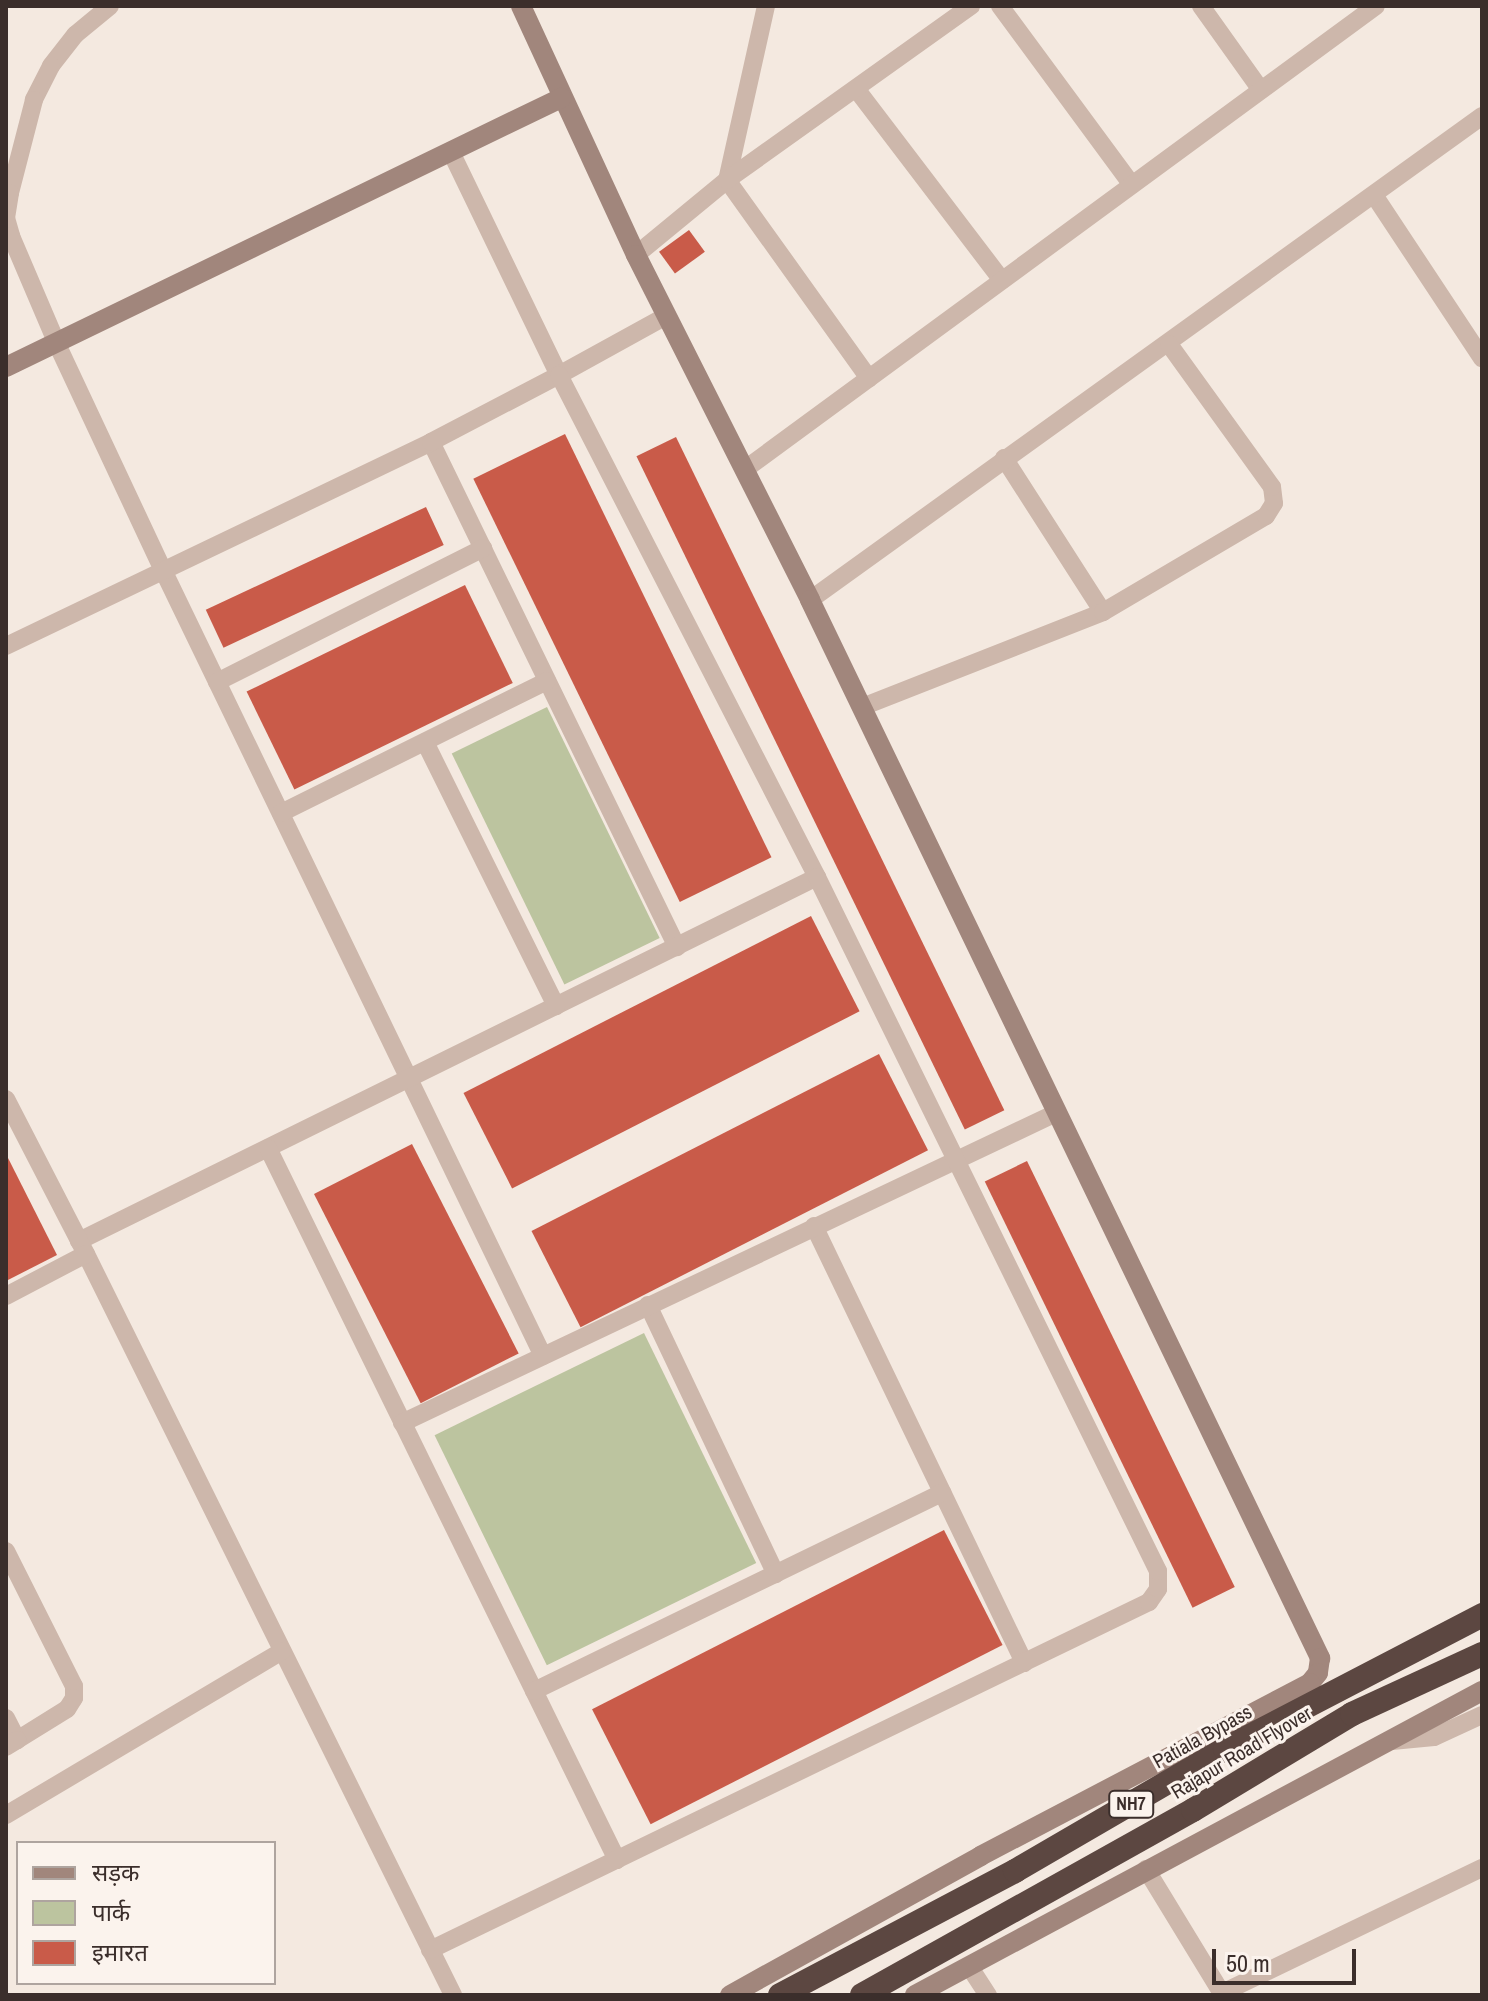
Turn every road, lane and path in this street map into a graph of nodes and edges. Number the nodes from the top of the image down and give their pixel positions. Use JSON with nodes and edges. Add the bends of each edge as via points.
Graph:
{"nodes":[{"id":1,"x":521,"y":6,"type":"edge"},
{"id":2,"x":766,"y":6,"type":"edge"},
{"id":3,"x":971,"y":6,"type":"edge"},
{"id":4,"x":1000,"y":6,"type":"edge"},
{"id":5,"x":1201,"y":6,"type":"edge"},
{"id":6,"x":1366,"y":9,"type":"edge"},
{"id":7,"x":98,"y":10,"type":"edge"},
{"id":8,"x":857,"y":90,"type":"junction"},
{"id":9,"x":1261,"y":90,"type":"junction"},
{"id":10,"x":561,"y":98,"type":"junction"},
{"id":11,"x":1482,"y":116,"type":"edge"},
{"id":12,"x":451,"y":152,"type":"junction"},
{"id":13,"x":727,"y":180,"type":"junction"},
{"id":14,"x":1132,"y":185,"type":"junction"},
{"id":15,"x":1374,"y":195,"type":"junction"},
{"id":16,"x":636,"y":255,"type":"junction"},
{"id":17,"x":1002,"y":280,"type":"junction"},
{"id":18,"x":666,"y":316,"type":"junction"},
{"id":19,"x":57,"y":344,"type":"junction"},
{"id":20,"x":1169,"y":344,"type":"junction"},
{"id":21,"x":1482,"y":358,"type":"edge"},
{"id":22,"x":6,"y":367,"type":"edge"},
{"id":23,"x":559,"y":375,"type":"junction"},
{"id":24,"x":869,"y":378,"type":"junction"},
{"id":25,"x":431,"y":442,"type":"junction"},
{"id":26,"x":1004,"y":458,"type":"junction"},
{"id":27,"x":744,"y":470,"type":"junction"},
{"id":28,"x":483,"y":548,"type":"junction"},
{"id":29,"x":163,"y":570,"type":"junction"},
{"id":30,"x":810,"y":600,"type":"junction"},
{"id":31,"x":1103,"y":612,"type":"junction"},
{"id":32,"x":6,"y":646,"type":"edge"},
{"id":33,"x":547,"y":681,"type":"junction"},
{"id":34,"x":217,"y":682,"type":"junction"},
{"id":35,"x":862,"y":707,"type":"junction"},
{"id":36,"x":425,"y":742,"type":"junction"},
{"id":37,"x":281,"y":813,"type":"junction"},
{"id":38,"x":817,"y":877,"type":"junction"},
{"id":39,"x":677,"y":947,"type":"junction"},
{"id":40,"x":556,"y":1006,"type":"junction"},
{"id":41,"x":410,"y":1078,"type":"junction"},
{"id":42,"x":6,"y":1099,"type":"edge"},
{"id":43,"x":1056,"y":1113,"type":"junction"},
{"id":44,"x":268,"y":1148,"type":"junction"},
{"id":45,"x":954,"y":1159,"type":"junction"},
{"id":46,"x":814,"y":1226,"type":"junction"},
{"id":47,"x":83,"y":1247,"type":"junction"},
{"id":48,"x":6,"y":1296,"type":"edge"},
{"id":49,"x":648,"y":1305,"type":"junction"},
{"id":50,"x":543,"y":1356,"type":"junction"},
{"id":51,"x":402,"y":1423,"type":"junction"},
{"id":52,"x":942,"y":1493,"type":"junction"},
{"id":53,"x":6,"y":1551,"type":"edge"},
{"id":54,"x":776,"y":1574,"type":"junction"},
{"id":55,"x":1482,"y":1615,"type":"edge"},
{"id":56,"x":282,"y":1651,"type":"junction"},
{"id":57,"x":1482,"y":1654,"type":"edge"},
{"id":58,"x":1024,"y":1663,"type":"junction"},
{"id":59,"x":534,"y":1691,"type":"junction"},
{"id":60,"x":1482,"y":1691,"type":"edge"},
{"id":61,"x":1482,"y":1715,"type":"edge"},
{"id":62,"x":6,"y":1718,"type":"edge"},
{"id":63,"x":1392,"y":1741,"type":"junction"},
{"id":64,"x":12,"y":1744,"type":"edge"},
{"id":65,"x":6,"y":1815,"type":"edge"},
{"id":66,"x":617,"y":1860,"type":"junction"},
{"id":67,"x":1482,"y":1868,"type":"edge"},
{"id":68,"x":1146,"y":1869,"type":"junction"},
{"id":69,"x":430,"y":1950,"type":"junction"},
{"id":70,"x":969,"y":1966,"type":"junction"},
{"id":71,"x":1223,"y":1994,"type":"edge"},
{"id":72,"x":453,"y":1995,"type":"edge"},
{"id":73,"x":730,"y":1995,"type":"edge"},
{"id":74,"x":780,"y":1995,"type":"edge"},
{"id":75,"x":862,"y":1995,"type":"edge"},
{"id":76,"x":915,"y":1995,"type":"edge"},
{"id":77,"x":988,"y":1995,"type":"edge"}],
"edges":[{"from":1,"to":10,"type":"street"},
{"from":2,"to":13,"type":"street"},
{"from":3,"to":8,"type":"street"},
{"from":4,"to":14,"type":"street"},
{"from":5,"to":9,"type":"street"},
{"from":6,"to":9,"type":"street"},
{"from":7,"to":19,"type":"street","via":[[51,66],[34,100],[6,218]]},
{"from":8,"to":13,"type":"street"},
{"from":8,"to":17,"type":"street"},
{"from":9,"to":14,"type":"street"},
{"from":10,"to":12,"type":"street"},
{"from":10,"to":16,"type":"street"},
{"from":11,"to":15,"type":"street"},
{"from":12,"to":19,"type":"street"},
{"from":12,"to":23,"type":"street"},
{"from":13,"to":16,"type":"street"},
{"from":13,"to":24,"type":"street"},
{"from":14,"to":17,"type":"street"},
{"from":15,"to":20,"type":"street"},
{"from":15,"to":21,"type":"street"},
{"from":16,"to":18,"type":"street"},
{"from":17,"to":24,"type":"street"},
{"from":18,"to":23,"type":"street"},
{"from":18,"to":27,"type":"street"},
{"from":19,"to":22,"type":"street"},
{"from":19,"to":29,"type":"street"},
{"from":20,"to":26,"type":"street"},
{"from":20,"to":31,"type":"street","via":[[1272,487],[1274,503],[1266,516]]},
{"from":23,"to":25,"type":"street"},
{"from":23,"to":38,"type":"street"},
{"from":24,"to":27,"type":"street"},
{"from":25,"to":28,"type":"street"},
{"from":25,"to":29,"type":"street"},
{"from":26,"to":30,"type":"street"},
{"from":26,"to":31,"type":"street"},
{"from":27,"to":30,"type":"street"},
{"from":28,"to":33,"type":"street"},
{"from":28,"to":34,"type":"street"},
{"from":29,"to":32,"type":"street"},
{"from":29,"to":34,"type":"street"},
{"from":30,"to":35,"type":"street"},
{"from":31,"to":35,"type":"street"},
{"from":33,"to":36,"type":"street"},
{"from":33,"to":39,"type":"street"},
{"from":34,"to":37,"type":"street"},
{"from":35,"to":43,"type":"street"},
{"from":36,"to":37,"type":"street"},
{"from":36,"to":40,"type":"street"},
{"from":37,"to":41,"type":"street"},
{"from":38,"to":39,"type":"street"},
{"from":38,"to":45,"type":"street"},
{"from":39,"to":40,"type":"street"},
{"from":40,"to":41,"type":"street"},
{"from":41,"to":44,"type":"street"},
{"from":41,"to":50,"type":"street"},
{"from":42,"to":47,"type":"street"},
{"from":43,"to":45,"type":"street"},
{"from":43,"to":73,"type":"street","via":[[1320,1658],[1318,1673],[1310,1683]]},
{"from":44,"to":47,"type":"street"},
{"from":44,"to":51,"type":"street"},
{"from":45,"to":46,"type":"street"},
{"from":45,"to":58,"type":"street","via":[[1158,1571],[1158,1589],[1149,1602]]},
{"from":46,"to":49,"type":"street"},
{"from":46,"to":52,"type":"street"},
{"from":47,"to":48,"type":"street"},
{"from":47,"to":56,"type":"street"},
{"from":49,"to":50,"type":"street"},
{"from":49,"to":54,"type":"street"},
{"from":50,"to":51,"type":"street"},
{"from":51,"to":59,"type":"street"},
{"from":52,"to":54,"type":"street"},
{"from":52,"to":58,"type":"street"},
{"from":53,"to":64,"type":"street","via":[[74,1686],[67,1709]]},
{"from":54,"to":59,"type":"street"},
{"from":55,"to":74,"type":"highway","name":"Patiala Bypass","number":"NH7","via":[[1225,1749],[1015,1871]]},
{"from":56,"to":65,"type":"street"},
{"from":56,"to":69,"type":"street"},
{"from":57,"to":75,"type":"highway","name":"Rajapur Road Flyover","number":"NH7","via":[[1352,1714],[1193,1810]]},
{"from":58,"to":66,"type":"street"},
{"from":59,"to":66,"type":"street"},
{"from":60,"to":63,"type":"street"},
{"from":61,"to":63,"type":"street","via":[[1434,1737]]},
{"from":62,"to":64,"type":"street"},
{"from":63,"to":68,"type":"street"},
{"from":66,"to":69,"type":"street"},
{"from":67,"to":71,"type":"street"},
{"from":68,"to":70,"type":"street"},
{"from":68,"to":71,"type":"street"},
{"from":69,"to":72,"type":"street"},
{"from":70,"to":76,"type":"street"},
{"from":70,"to":77,"type":"street"}]}
